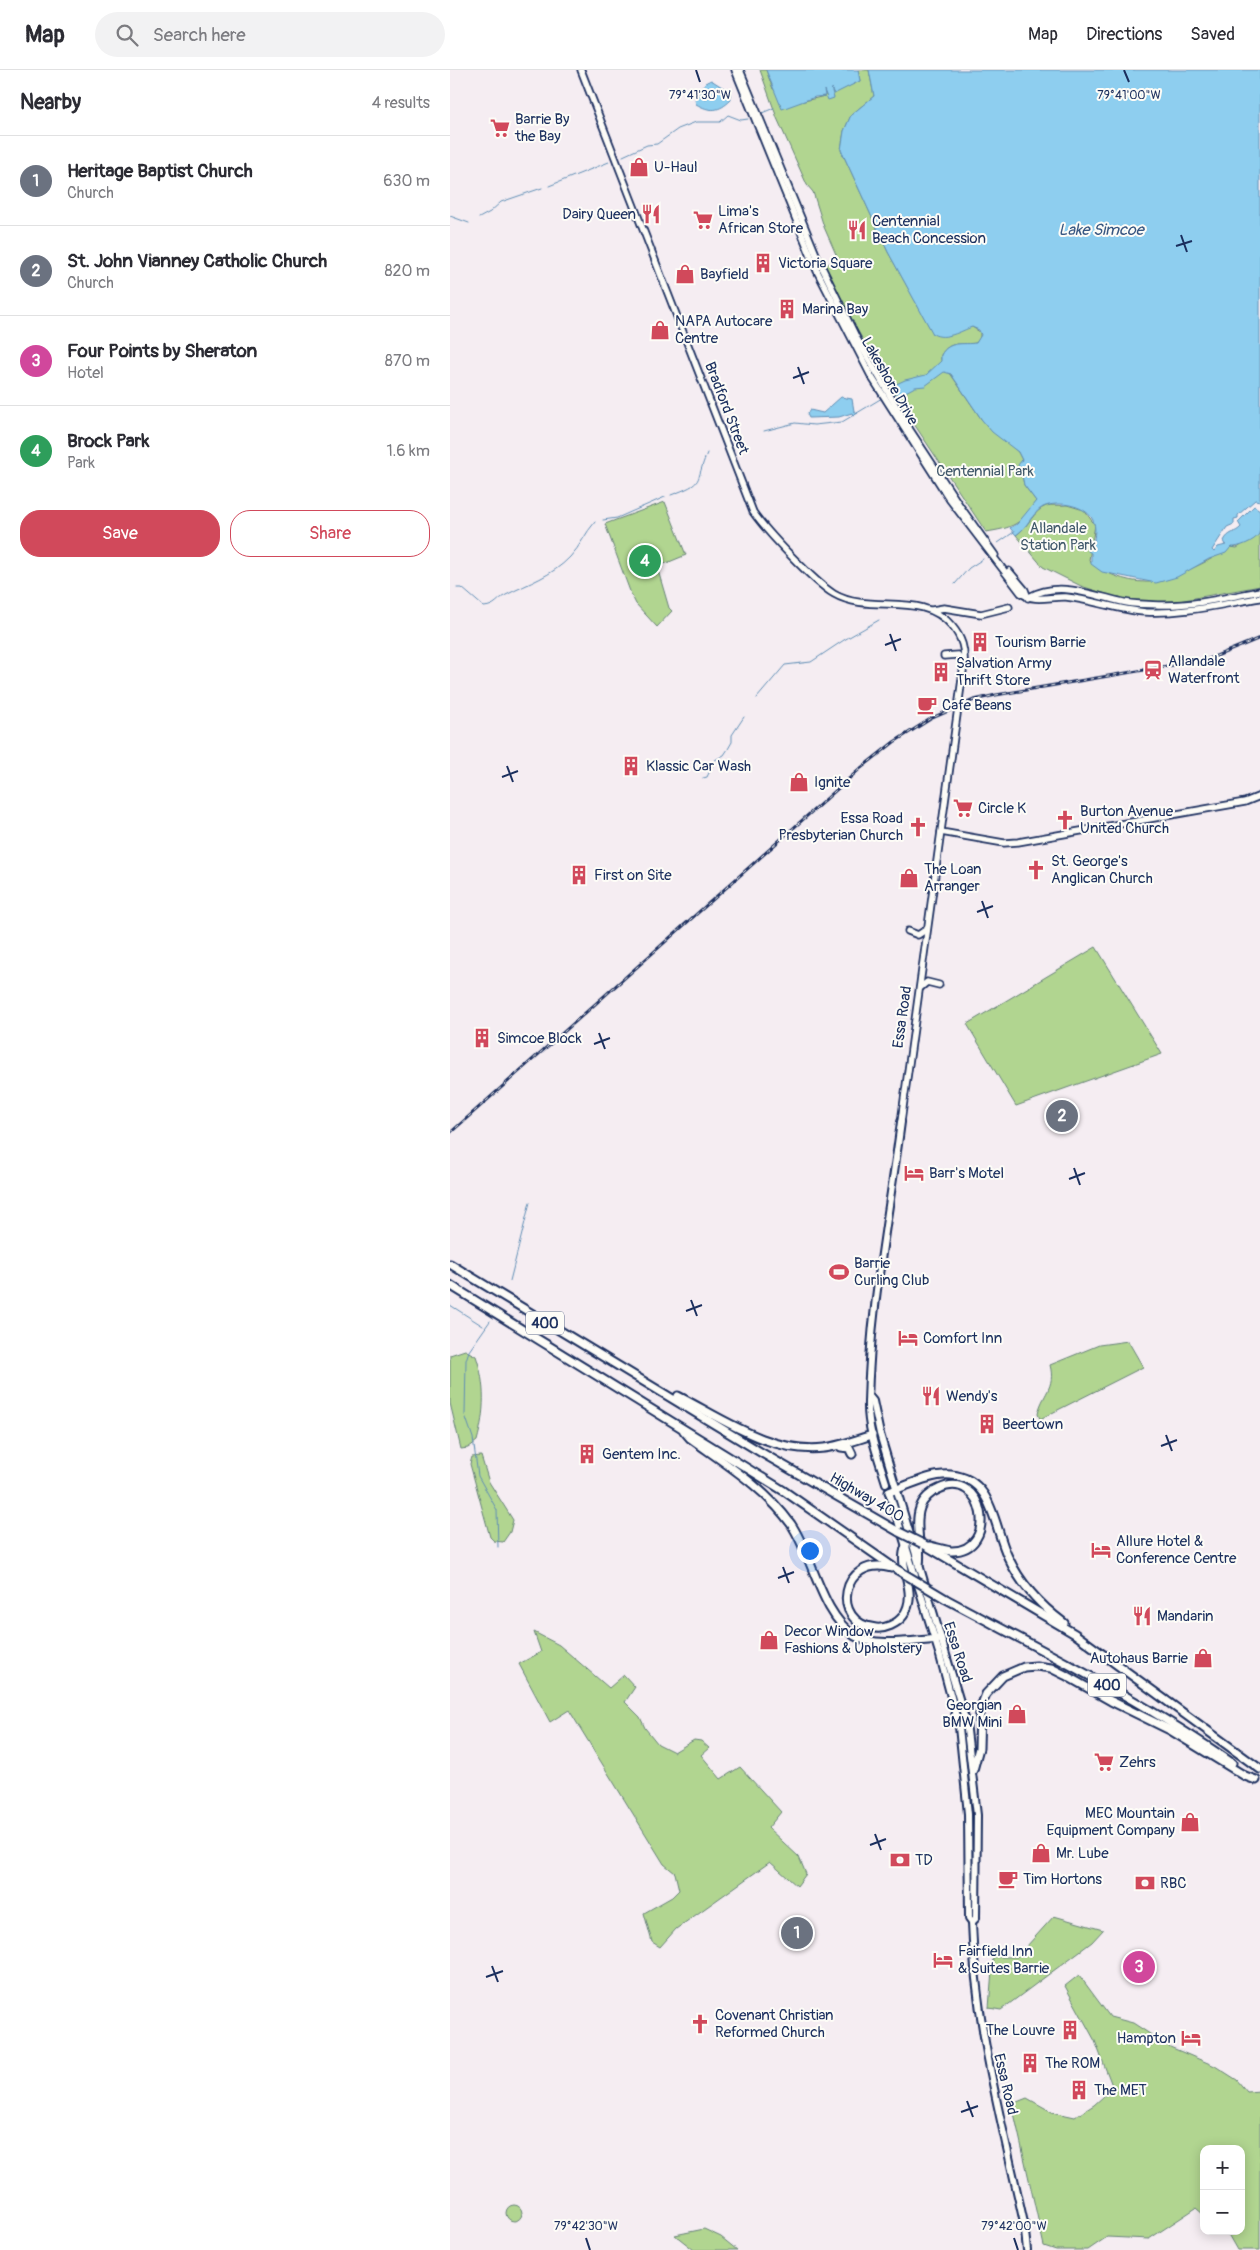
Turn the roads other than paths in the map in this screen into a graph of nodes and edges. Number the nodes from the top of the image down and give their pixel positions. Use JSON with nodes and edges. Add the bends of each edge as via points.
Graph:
{"nodes":[{"id":1,"x":581,"y":70,"type":"edge"},
{"id":2,"x":735,"y":70,"type":"edge"},
{"id":3,"x":740,"y":70,"type":"edge"},
{"id":4,"x":883,"y":391,"type":"junction"},
{"id":5,"x":992,"y":554,"type":"junction"},
{"id":6,"x":1260,"y":591,"type":"edge"},
{"id":7,"x":1028,"y":598,"type":"junction"},
{"id":8,"x":1260,"y":598,"type":"edge"},
{"id":9,"x":1009,"y":607,"type":"dead end"},
{"id":10,"x":932,"y":610,"type":"junction"},
{"id":11,"x":962,"y":642,"type":"joint"},
{"id":12,"x":944,"y":656,"type":"dead end"},
{"id":13,"x":964,"y":664,"type":"junction"},
{"id":14,"x":1260,"y":796,"type":"edge"},
{"id":15,"x":941,"y":832,"type":"junction"},
{"id":16,"x":927,"y":929,"type":"junction"},
{"id":17,"x":908,"y":931,"type":"dead end"},
{"id":18,"x":939,"y":985,"type":"dead end"},
{"id":19,"x":919,"y":990,"type":"junction"},
{"id":20,"x":901,"y":1122,"type":"joint"},
{"id":21,"x":450,"y":1264,"type":"edge"},
{"id":22,"x":450,"y":1285,"type":"edge"},
{"id":23,"x":641,"y":1379,"type":"junction"},
{"id":24,"x":869,"y":1396,"type":"junction"},
{"id":25,"x":681,"y":1426,"type":"junction"},
{"id":26,"x":872,"y":1435,"type":"junction"},
{"id":27,"x":826,"y":1448,"type":"junction"},
{"id":28,"x":852,"y":1454,"type":"dead end"},
{"id":29,"x":886,"y":1483,"type":"joint"},
{"id":30,"x":893,"y":1491,"type":"junction"},
{"id":31,"x":922,"y":1544,"type":"junction"},
{"id":32,"x":906,"y":1546,"type":"junction"},
{"id":33,"x":919,"y":1565,"type":"junction"},
{"id":34,"x":896,"y":1569,"type":"junction"},
{"id":35,"x":1074,"y":1634,"type":"junction"},
{"id":36,"x":938,"y":1639,"type":"junction"},
{"id":37,"x":1260,"y":1769,"type":"edge"},
{"id":38,"x":973,"y":1770,"type":"junction"},
{"id":39,"x":1258,"y":1782,"type":"edge"},
{"id":40,"x":972,"y":1922,"type":"junction"},
{"id":41,"x":1027,"y":2250,"type":"edge"}],
"edges":[{"from":1,"to":10,"type":"main road","name":"Bradford Street","via":[[753,512],[833,593],[860,602]]},
{"from":2,"to":4,"type":"main road","name":"Lakeshore Drive","via":[[817,270]]},
{"from":3,"to":4,"type":"main road","via":[[821,264]]},
{"from":4,"to":5,"type":"main road","name":"Lakeshore Drive"},
{"from":5,"to":7,"type":"main road"},
{"from":5,"to":7,"type":"main road","via":[[1026,590]]},
{"from":6,"to":7,"type":"main road","via":[[1162,605],[1120,602],[1061,588],[1038,592]]},
{"from":7,"to":8,"type":"main road","via":[[1089,600],[1153,612]]},
{"from":9,"to":10,"type":"main road","via":[[981,614],[944,608]]},
{"from":10,"to":11,"type":"main road","name":"Bradford Street","via":[[946,618]]},
{"from":11,"to":13,"type":"main road","name":"Essa Road"},
{"from":12,"to":13,"type":"main road","via":[[958,655]]},
{"from":13,"to":15,"type":"main road","name":"Essa Road"},
{"from":14,"to":15,"type":"main road","via":[[1245,802],[1018,842],[1004,843]]},
{"from":15,"to":16,"type":"main road","name":"Essa Road"},
{"from":16,"to":17,"type":"main road","via":[[918,935]]},
{"from":16,"to":19,"type":"main road","name":"Essa Road"},
{"from":18,"to":19,"type":"main road","via":[[927,982]]},
{"from":19,"to":20,"type":"main road","name":"Essa Road"},
{"from":20,"to":24,"type":"main road","name":"Essa Road","via":[[872,1325]]},
{"from":21,"to":23,"type":"highway","name":"Highway 400","number":"400"},
{"from":22,"to":25,"type":"highway","number":"400"},
{"from":23,"to":27,"type":"highway","via":[[762,1439],[788,1447]]},
{"from":23,"to":31,"type":"highway","name":"Highway 400","number":"400","bridge":true,"via":[[762,1453]]},
{"from":24,"to":26,"type":"main road","name":"Essa Road"},
{"from":24,"to":30,"type":"main road","name":"Essa Road","via":[[873,1401]]},
{"from":25,"to":34,"type":"highway","number":"400","via":[[784,1491]]},
{"from":25,"to":36,"type":"highway","via":[[690,1438],[778,1507],[796,1531],[831,1608],[847,1630],[876,1642]]},
{"from":26,"to":27,"type":"highway"},
{"from":26,"to":29,"type":"main road","name":"Essa Road"},
{"from":27,"to":28,"type":"highway","via":[[846,1447]]},
{"from":29,"to":30,"type":"main road","name":"Essa Road"},
{"from":30,"to":32,"type":"main road","name":"Essa Road"},
{"from":30,"to":33,"type":"main road","name":"Essa Road"},
{"from":30,"to":35,"type":"highway","via":[[938,1476],[951,1475],[971,1480],[981,1488],[990,1504],[1008,1558],[1025,1586]]},
{"from":31,"to":33,"type":"highway","via":[[952,1551],[971,1543],[981,1527],[980,1506],[967,1490],[948,1486],[926,1498],[920,1509],[922,1552]]},
{"from":31,"to":35,"type":"highway","name":"Highway 400","number":"400"},
{"from":32,"to":34,"type":"highway","via":[[903,1556],[910,1592],[902,1616],[879,1629],[859,1623],[846,1605],[850,1581],[869,1567]]},
{"from":32,"to":36,"type":"main road","name":"Essa Road"},
{"from":33,"to":36,"type":"main road","name":"Essa Road"},
{"from":34,"to":39,"type":"highway","number":"400","bridge":true,"via":[[1186,1731]]},
{"from":35,"to":37,"type":"highway","name":"Highway 400","number":"400"},
{"from":36,"to":38,"type":"main road","name":"Essa Road","via":[[966,1722]]},
{"from":36,"to":40,"type":"main road","name":"Essa Road","via":[[959,1727],[968,1798],[969,1918]]},
{"from":38,"to":39,"type":"highway","via":[[979,1748],[980,1709],[986,1694],[1012,1671],[1024,1667],[1051,1668],[1170,1730]]},
{"from":38,"to":40,"type":"main road","name":"Essa Road","via":[[977,1815],[976,1918]]},
{"from":40,"to":41,"type":"main road","name":"Essa Road","via":[[979,2018],[1024,2222]]}]}
